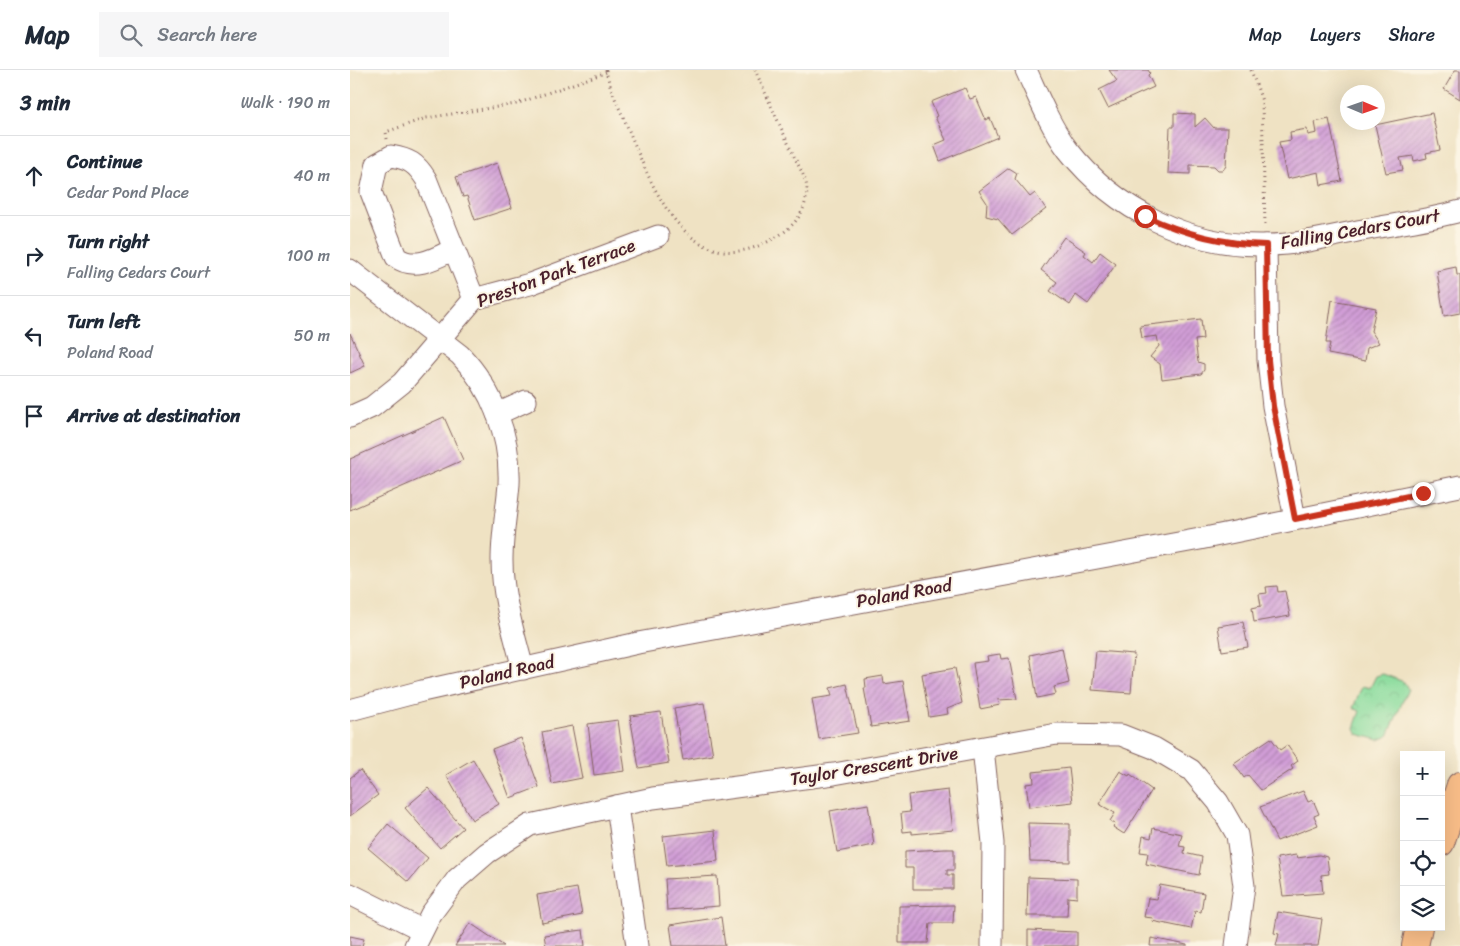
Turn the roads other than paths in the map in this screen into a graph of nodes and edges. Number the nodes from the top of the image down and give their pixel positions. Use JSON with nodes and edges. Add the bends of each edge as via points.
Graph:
{"nodes":[{"id":1,"x":1026,"y":70,"type":"edge"},
{"id":2,"x":1460,"y":211,"type":"edge"},
{"id":3,"x":658,"y":236,"type":"dead end"},
{"id":4,"x":1266,"y":245,"type":"junction"},
{"id":5,"x":454,"y":249,"type":"junction"},
{"id":6,"x":350,"y":270,"type":"edge"},
{"id":7,"x":474,"y":299,"type":"junction"},
{"id":8,"x":440,"y":338,"type":"junction"},
{"id":9,"x":526,"y":401,"type":"dead end"},
{"id":10,"x":497,"y":414,"type":"junction"},
{"id":11,"x":350,"y":417,"type":"edge"},
{"id":12,"x":1460,"y":486,"type":"edge"},
{"id":13,"x":1295,"y":519,"type":"junction"},
{"id":14,"x":523,"y":669,"type":"junction"},
{"id":15,"x":350,"y":710,"type":"edge"},
{"id":16,"x":983,"y":748,"type":"junction"},
{"id":17,"x":1460,"y":785,"type":"edge"},
{"id":18,"x":617,"y":806,"type":"junction"},
{"id":19,"x":1442,"y":841,"type":"edge"},
{"id":20,"x":350,"y":894,"type":"edge"},
{"id":21,"x":1418,"y":931,"type":"edge"},
{"id":22,"x":419,"y":938,"type":"edge"},
{"id":23,"x":637,"y":946,"type":"edge"},
{"id":24,"x":992,"y":946,"type":"edge"},
{"id":25,"x":1236,"y":946,"type":"edge"},
{"id":26,"x":1415,"y":946,"type":"edge"}],
"edges":[{"from":1,"to":4,"type":"street","via":[[1050,122],[1068,150],[1116,197],[1145,216],[1176,230],[1242,245]]},
{"from":2,"to":4,"type":"street","name":"Falling Cedars Court","via":[[1288,244]]},
{"from":3,"to":7,"type":"street","name":"Preston Park Terrace","via":[[530,284]]},
{"from":4,"to":13,"type":"street","name":"Falling Cedars Court","via":[[1268,360],[1273,406]]},
{"from":5,"to":5,"type":"street","via":[[419,167],[409,159],[391,156],[377,164],[371,192],[396,257],[413,264],[432,260]]},
{"from":5,"to":7,"type":"street"},
{"from":6,"to":8,"type":"street"},
{"from":7,"to":8,"type":"street","name":"Preston Park Terrace"},
{"from":8,"to":10,"type":"street","via":[[473,369]]},
{"from":8,"to":11,"type":"street","name":"Preston Park Terrace","via":[[388,396]]},
{"from":9,"to":10,"type":"street"},
{"from":10,"to":14,"type":"street","via":[[508,459],[502,561],[504,593]]},
{"from":12,"to":13,"type":"street","name":"Poland Road"},
{"from":13,"to":14,"type":"street","name":"Poland Road","via":[[657,639]]},
{"from":14,"to":15,"type":"street","name":"Poland Road"},
{"from":16,"to":18,"type":"street","name":"Taylor Crescent Drive"},
{"from":16,"to":24,"type":"street","via":[[993,843]]},
{"from":16,"to":25,"type":"street","name":"Taylor Crescent Drive","via":[[1057,734],[1121,735],[1154,748],[1191,770],[1218,802],[1237,835],[1244,886]]},
{"from":17,"to":19,"type":"main road"},
{"from":18,"to":22,"type":"street","name":"Taylor Crescent Drive","via":[[530,825],[487,853],[458,879],[431,914]]},
{"from":18,"to":23,"type":"street"},
{"from":20,"to":22,"type":"street"},
{"from":21,"to":26,"type":"main road"}]}
